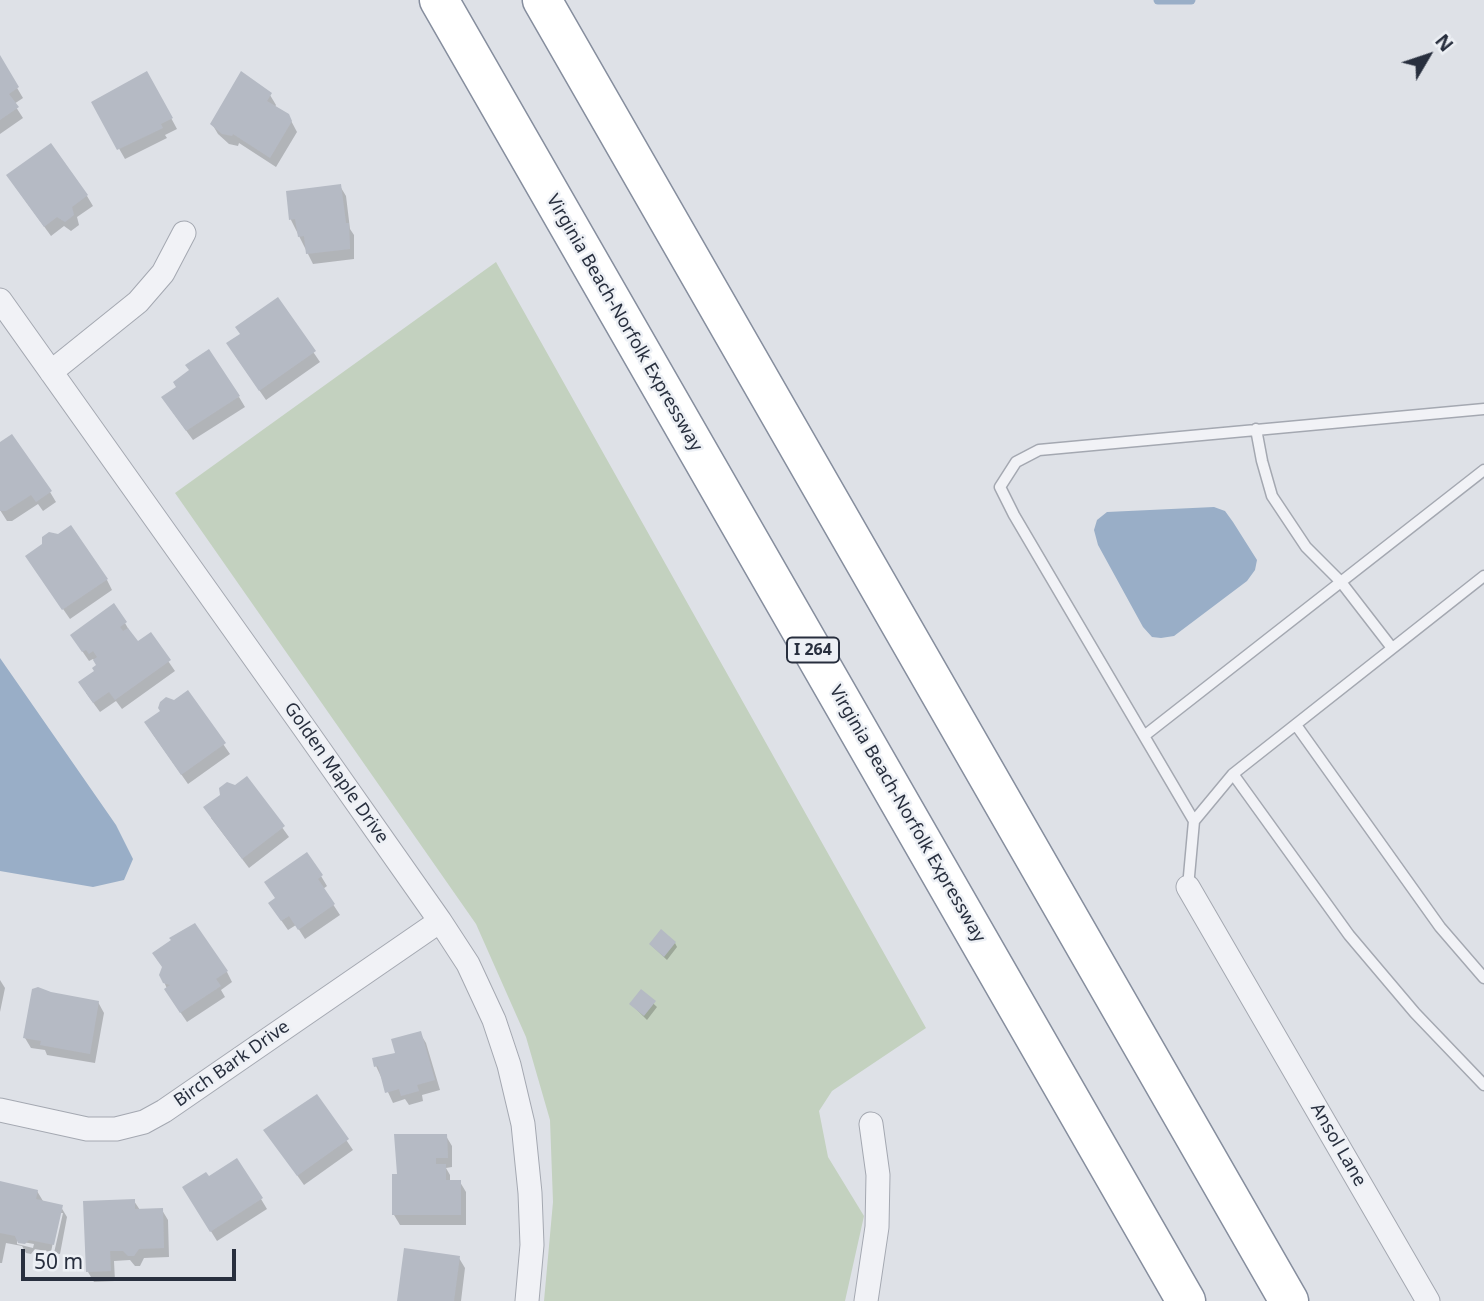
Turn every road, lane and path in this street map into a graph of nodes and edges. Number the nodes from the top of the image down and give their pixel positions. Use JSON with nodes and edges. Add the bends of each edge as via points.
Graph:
{"nodes":[{"id":1,"x":439,"y":0,"type":"edge"},
{"id":2,"x":542,"y":0,"type":"edge"},
{"id":3,"x":184,"y":233,"type":"dead end"},
{"id":4,"x":0,"y":300,"type":"edge"},
{"id":5,"x":51,"y":372,"type":"junction"},
{"id":6,"x":1484,"y":409,"type":"edge"},
{"id":7,"x":1256,"y":429,"type":"junction"},
{"id":8,"x":1484,"y":470,"type":"edge"},
{"id":9,"x":1484,"y":576,"type":"edge"},
{"id":10,"x":1341,"y":582,"type":"junction"},
{"id":11,"x":1392,"y":648,"type":"junction"},
{"id":12,"x":1296,"y":724,"type":"junction"},
{"id":13,"x":1144,"y":736,"type":"junction"},
{"id":14,"x":1233,"y":774,"type":"junction"},
{"id":15,"x":1194,"y":821,"type":"junction"},
{"id":16,"x":1188,"y":887,"type":"joint"},
{"id":17,"x":440,"y":921,"type":"junction"},
{"id":18,"x":1484,"y":978,"type":"edge"},
{"id":19,"x":1484,"y":1085,"type":"edge"},
{"id":20,"x":0,"y":1110,"type":"edge"},
{"id":21,"x":871,"y":1124,"type":"dead end"},
{"id":22,"x":527,"y":1301,"type":"edge"},
{"id":23,"x":866,"y":1301,"type":"edge"},
{"id":24,"x":1186,"y":1301,"type":"edge"},
{"id":25,"x":1289,"y":1301,"type":"edge"},
{"id":26,"x":1428,"y":1301,"type":"edge"}],
"edges":[{"from":1,"to":24,"type":"highway","name":"Virginia Beach-Norfolk Expressway","number":"I 264"},
{"from":2,"to":25,"type":"highway"},
{"from":3,"to":5,"type":"street","via":[[163,273],[138,302]]},
{"from":4,"to":5,"type":"street","name":"Golden Maple Drive"},
{"from":5,"to":17,"type":"street","name":"Golden Maple Drive"},
{"from":6,"to":7,"type":"lane"},
{"from":7,"to":10,"type":"lane","via":[[1272,496],[1306,547]]},
{"from":7,"to":13,"type":"lane","via":[[1039,450],[1016,462],[1000,487]]},
{"from":8,"to":10,"type":"lane"},
{"from":9,"to":11,"type":"lane"},
{"from":10,"to":11,"type":"lane"},
{"from":10,"to":13,"type":"lane"},
{"from":11,"to":12,"type":"lane"},
{"from":12,"to":14,"type":"lane"},
{"from":12,"to":18,"type":"lane","via":[[1440,927]]},
{"from":13,"to":15,"type":"lane"},
{"from":14,"to":15,"type":"lane"},
{"from":14,"to":19,"type":"lane","via":[[1349,935]]},
{"from":15,"to":16,"type":"lane"},
{"from":16,"to":26,"type":"street","name":"Ansol Lane"},
{"from":17,"to":20,"type":"street","name":"Birch Bark Drive","via":[[144,1122],[116,1129],[87,1129]]},
{"from":17,"to":22,"type":"street","name":"Golden Maple Drive","via":[[468,964],[509,1065],[530,1184]]},
{"from":21,"to":23,"type":"street","via":[[878,1175],[877,1227]]}]}
